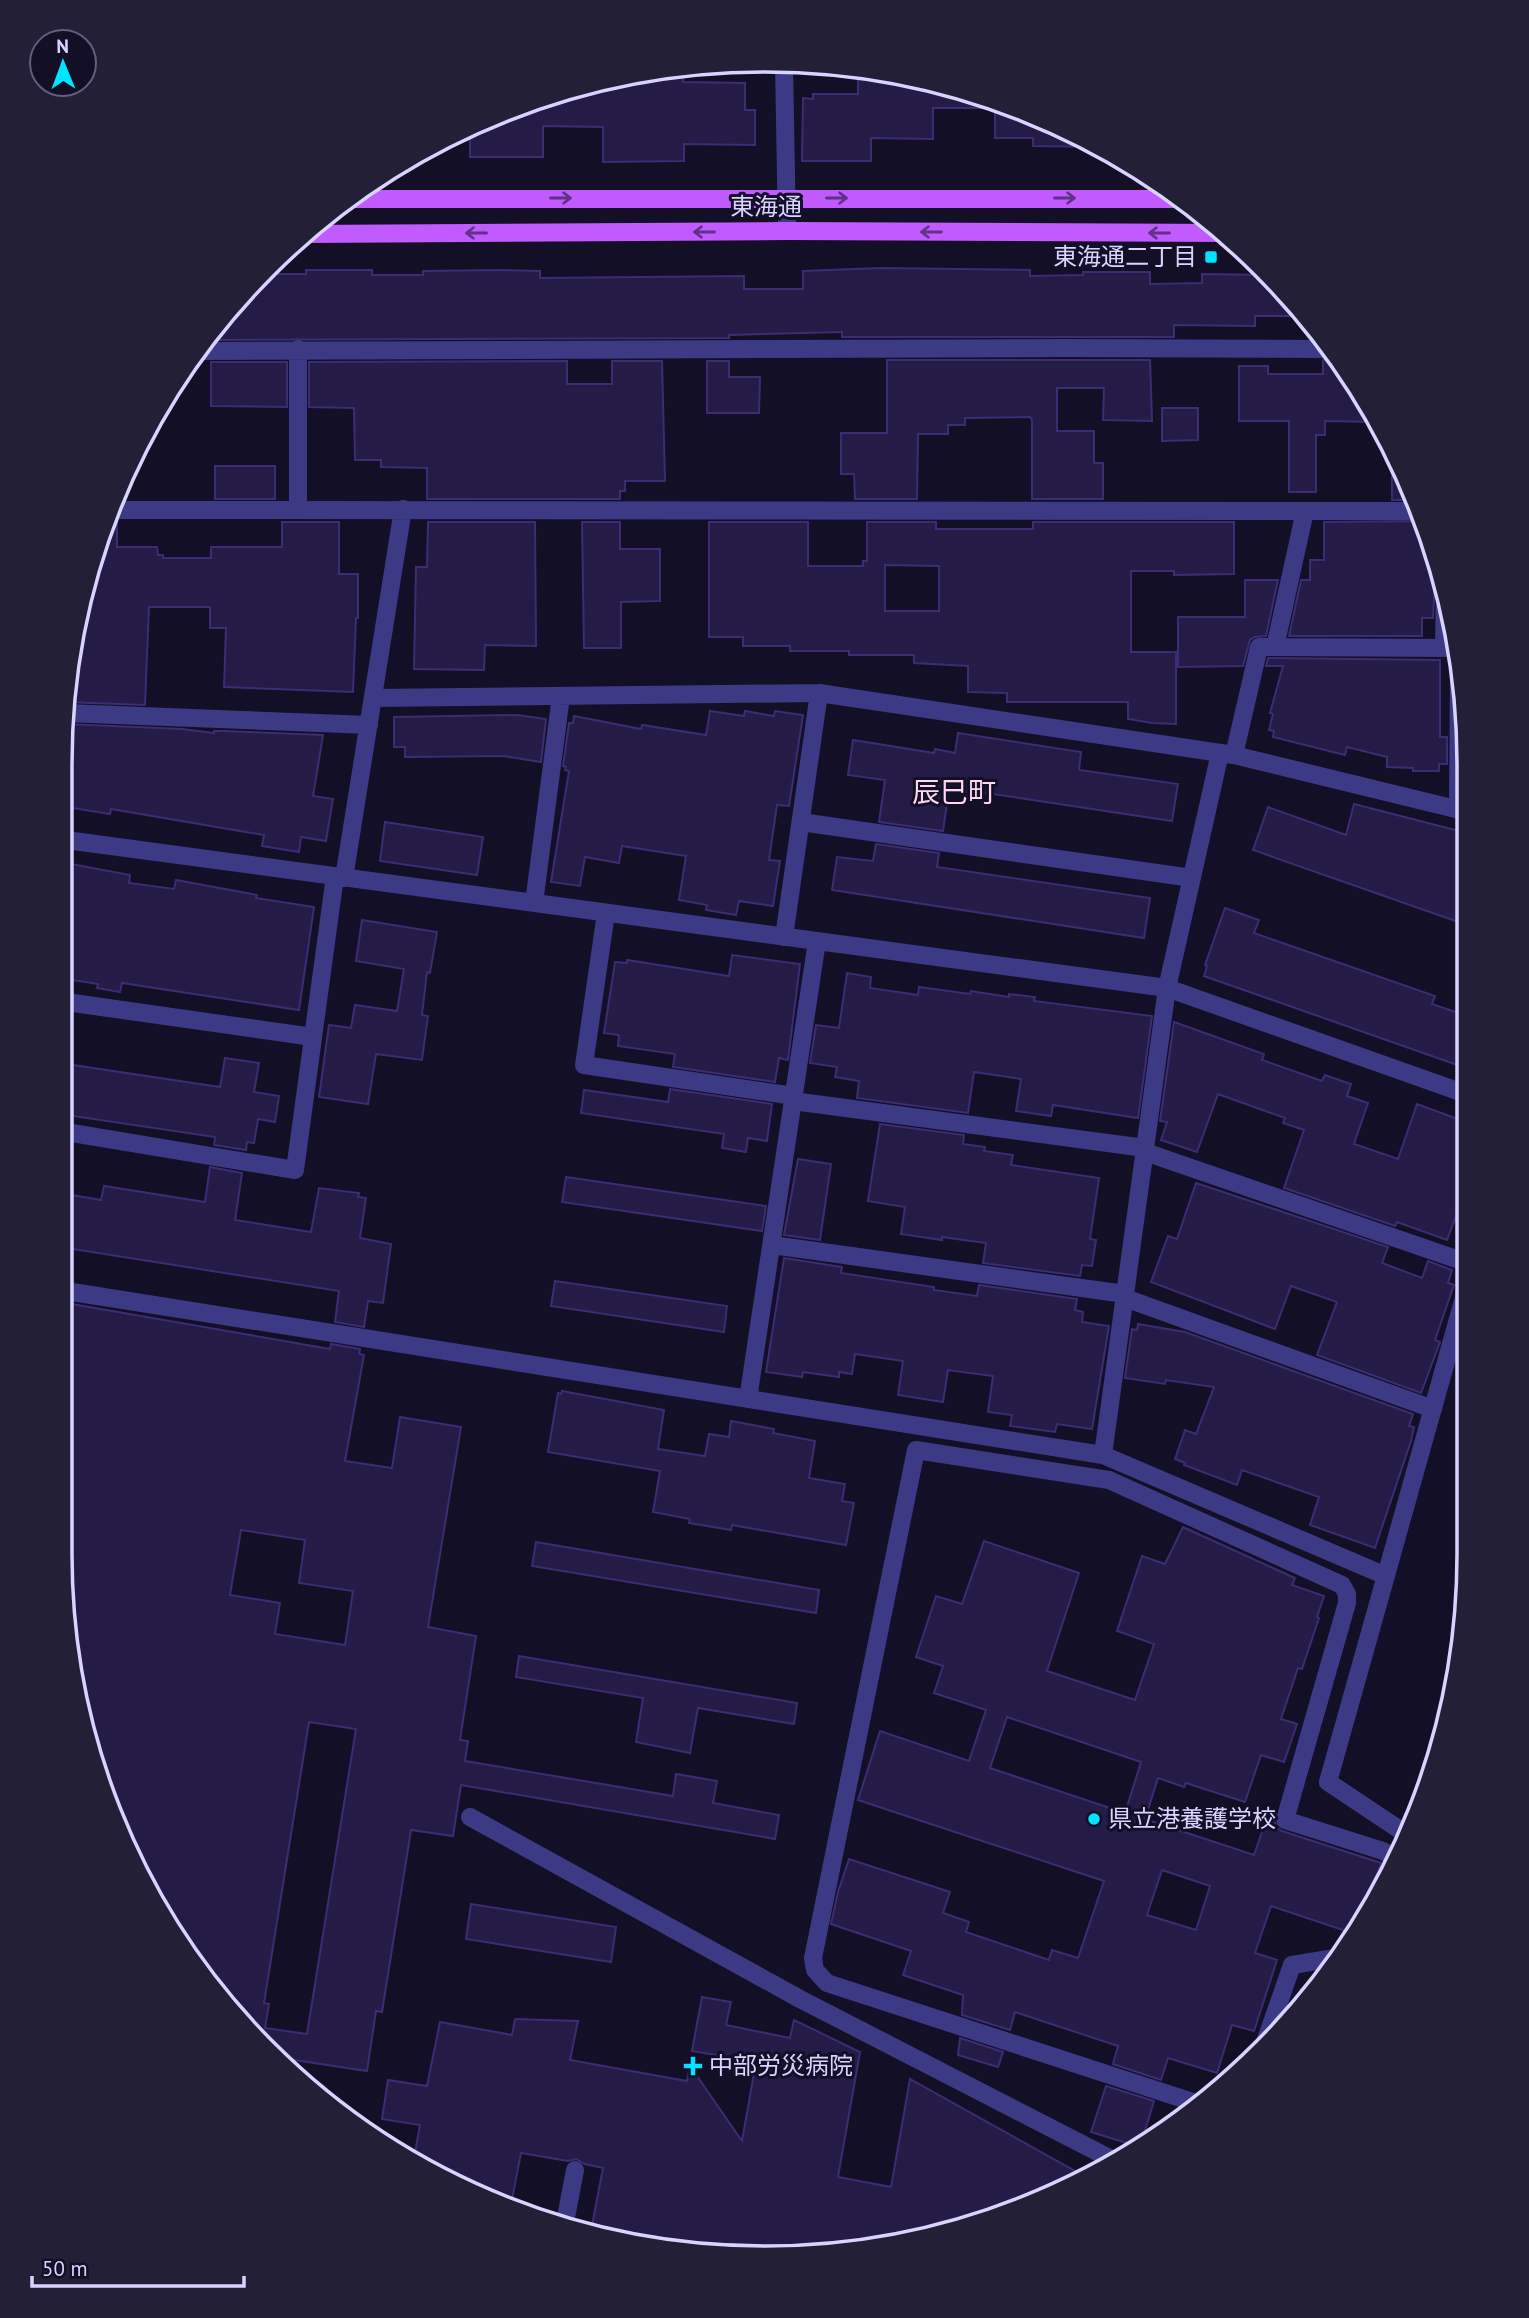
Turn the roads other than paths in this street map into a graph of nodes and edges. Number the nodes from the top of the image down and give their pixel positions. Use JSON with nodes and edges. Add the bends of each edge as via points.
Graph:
{"nodes":[{"id":1,"x":784,"y":72,"type":"edge"},
{"id":2,"x":786,"y":198,"type":"junction"},
{"id":3,"x":365,"y":199,"type":"edge"},
{"id":4,"x":1164,"y":199,"type":"edge"},
{"id":5,"x":787,"y":232,"type":"junction"},
{"id":6,"x":1208,"y":233,"type":"edge"},
{"id":7,"x":320,"y":234,"type":"edge"},
{"id":8,"x":298,"y":349,"type":"junction"},
{"id":9,"x":1318,"y":349,"type":"edge"},
{"id":10,"x":209,"y":351,"type":"edge"},
{"id":11,"x":298,"y":509,"type":"junction"},
{"id":12,"x":403,"y":509,"type":"junction"},
{"id":13,"x":120,"y":510,"type":"edge"},
{"id":14,"x":1305,"y":511,"type":"junction"},
{"id":15,"x":1409,"y":511,"type":"edge"},
{"id":16,"x":1275,"y":647,"type":"junction"},
{"id":17,"x":1447,"y":648,"type":"edge"},
{"id":18,"x":819,"y":693,"type":"junction"},
{"id":19,"x":561,"y":696,"type":"junction"},
{"id":20,"x":373,"y":698,"type":"junction"},
{"id":21,"x":74,"y":713,"type":"edge"},
{"id":22,"x":369,"y":725,"type":"junction"},
{"id":23,"x":1227,"y":754,"type":"junction"},
{"id":24,"x":1457,"y":810,"type":"edge"},
{"id":25,"x":801,"y":822,"type":"junction"},
{"id":26,"x":72,"y":841,"type":"edge"},
{"id":27,"x":339,"y":877,"type":"junction"},
{"id":28,"x":1192,"y":878,"type":"junction"},
{"id":29,"x":534,"y":903,"type":"junction"},
{"id":30,"x":606,"y":913,"type":"junction"},
{"id":31,"x":784,"y":937,"type":"junction"},
{"id":32,"x":817,"y":941,"type":"junction"},
{"id":33,"x":1167,"y":988,"type":"junction"},
{"id":34,"x":72,"y":1003,"type":"edge"},
{"id":35,"x":313,"y":1037,"type":"junction"},
{"id":36,"x":1457,"y":1091,"type":"edge"},
{"id":37,"x":794,"y":1098,"type":"junction"},
{"id":38,"x":72,"y":1133,"type":"edge"},
{"id":39,"x":1145,"y":1150,"type":"junction"},
{"id":40,"x":772,"y":1245,"type":"junction"},
{"id":41,"x":1457,"y":1259,"type":"edge"},
{"id":42,"x":72,"y":1292,"type":"edge"},
{"id":43,"x":1125,"y":1296,"type":"junction"},
{"id":44,"x":1457,"y":1323,"type":"edge"},
{"id":45,"x":748,"y":1399,"type":"junction"},
{"id":46,"x":1433,"y":1409,"type":"junction"},
{"id":47,"x":1103,"y":1455,"type":"junction"},
{"id":48,"x":1386,"y":1576,"type":"junction"},
{"id":49,"x":470,"y":1817,"type":"dead end"},
{"id":50,"x":1400,"y":1830,"type":"edge"},
{"id":51,"x":1389,"y":1854,"type":"edge"},
{"id":52,"x":1325,"y":1960,"type":"edge"},
{"id":53,"x":1271,"y":2025,"type":"edge"},
{"id":54,"x":1189,"y":2101,"type":"edge"},
{"id":55,"x":1105,"y":2156,"type":"edge"},
{"id":56,"x":575,"y":2170,"type":"dead end"},
{"id":57,"x":566,"y":2217,"type":"edge"}],
"edges":[{"from":1,"to":2,"type":"street"},
{"from":3,"to":2,"type":"main road","name":"東海通","one_way":true},
{"from":2,"to":4,"type":"main road","name":"東海通","one_way":true},
{"from":2,"to":5,"type":"street"},
{"from":6,"to":5,"type":"main road","name":"東海通","one_way":true},
{"from":5,"to":7,"type":"main road","name":"東海通","one_way":true},
{"from":8,"to":9,"type":"street"},
{"from":8,"to":10,"type":"street"},
{"from":8,"to":11,"type":"street"},
{"from":11,"to":12,"type":"street"},
{"from":11,"to":13,"type":"street"},
{"from":12,"to":14,"type":"street"},
{"from":12,"to":20,"type":"street"},
{"from":14,"to":15,"type":"street"},
{"from":14,"to":16,"type":"street"},
{"from":16,"to":17,"type":"street"},
{"from":16,"to":23,"type":"street","via":[[1259,646]]},
{"from":18,"to":19,"type":"street"},
{"from":18,"to":23,"type":"street"},
{"from":18,"to":25,"type":"street"},
{"from":19,"to":20,"type":"street"},
{"from":19,"to":29,"type":"street"},
{"from":20,"to":22,"type":"street"},
{"from":21,"to":22,"type":"street"},
{"from":22,"to":27,"type":"street"},
{"from":23,"to":24,"type":"street"},
{"from":23,"to":28,"type":"street"},
{"from":25,"to":28,"type":"street"},
{"from":25,"to":31,"type":"street"},
{"from":26,"to":27,"type":"street"},
{"from":27,"to":29,"type":"street"},
{"from":27,"to":35,"type":"street"},
{"from":28,"to":33,"type":"street"},
{"from":29,"to":30,"type":"street"},
{"from":30,"to":31,"type":"street"},
{"from":30,"to":37,"type":"street","via":[[583,1065]]},
{"from":31,"to":32,"type":"street"},
{"from":32,"to":33,"type":"street"},
{"from":32,"to":37,"type":"street"},
{"from":33,"to":36,"type":"street"},
{"from":33,"to":39,"type":"street"},
{"from":34,"to":35,"type":"street"},
{"from":35,"to":38,"type":"street","via":[[295,1170]]},
{"from":37,"to":39,"type":"street"},
{"from":37,"to":40,"type":"street"},
{"from":39,"to":41,"type":"street"},
{"from":39,"to":43,"type":"street"},
{"from":40,"to":43,"type":"street"},
{"from":40,"to":45,"type":"street"},
{"from":42,"to":45,"type":"street"},
{"from":43,"to":46,"type":"street"},
{"from":43,"to":47,"type":"street"},
{"from":44,"to":46,"type":"street"},
{"from":45,"to":47,"type":"street"},
{"from":46,"to":48,"type":"street"},
{"from":47,"to":48,"type":"street"},
{"from":48,"to":50,"type":"street","via":[[1328,1782]]},
{"from":49,"to":55,"type":"street","via":[[800,1999]]},
{"from":51,"to":54,"type":"street","via":[[1285,1820],[1347,1603],[1342,1585],[1109,1480],[916,1450],[813,1958],[815,1970],[827,1983]]},
{"from":52,"to":53,"type":"street","via":[[1292,1965]]},
{"from":56,"to":57,"type":"street"}]}
